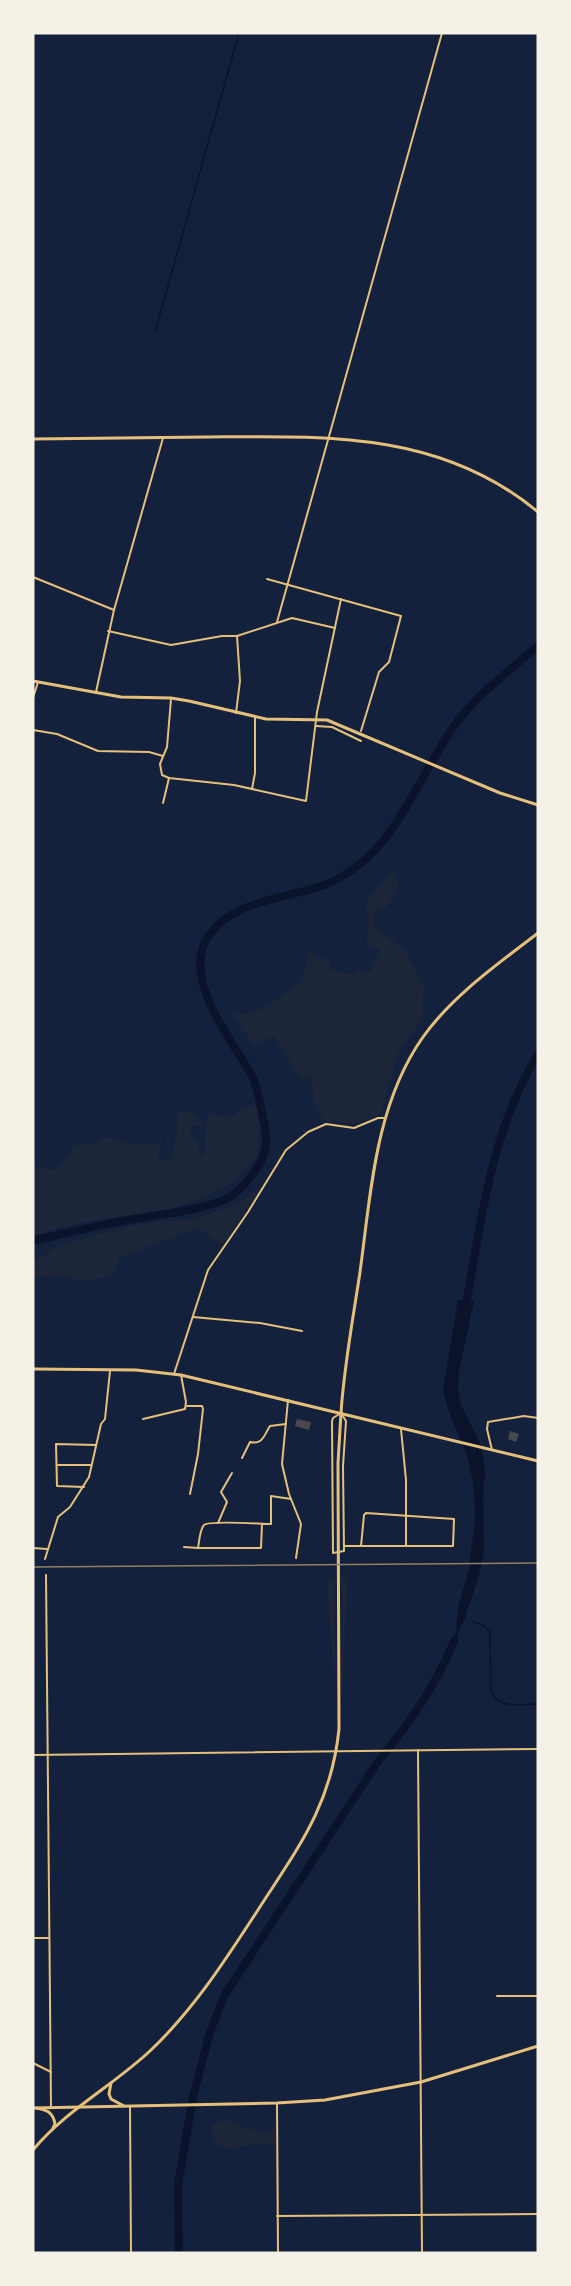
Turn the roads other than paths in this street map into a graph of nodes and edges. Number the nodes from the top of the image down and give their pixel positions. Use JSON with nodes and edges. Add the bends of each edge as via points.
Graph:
{"nodes":[{"id":1,"x":442,"y":33,"type":"edge"},
{"id":2,"x":328,"y":437,"type":"junction"},
{"id":3,"x":163,"y":438,"type":"junction"},
{"id":4,"x":33,"y":439,"type":"edge"},
{"id":5,"x":538,"y":512,"type":"edge"},
{"id":6,"x":33,"y":577,"type":"edge"},
{"id":7,"x":267,"y":579,"type":"dead end"},
{"id":8,"x":287,"y":584,"type":"junction"},
{"id":9,"x":340,"y":599,"type":"junction"},
{"id":10,"x":114,"y":610,"type":"junction"},
{"id":11,"x":277,"y":622,"type":"junction"},
{"id":12,"x":334,"y":628,"type":"junction"},
{"id":13,"x":108,"y":631,"type":"junction"},
{"id":14,"x":237,"y":636,"type":"junction"},
{"id":15,"x":33,"y":681,"type":"edge"},
{"id":16,"x":38,"y":682,"type":"junction"},
{"id":17,"x":96,"y":692,"type":"junction"},
{"id":18,"x":33,"y":698,"type":"edge"},
{"id":19,"x":171,"y":698,"type":"junction"},
{"id":20,"x":237,"y":713,"type":"junction"},
{"id":21,"x":255,"y":717,"type":"junction"},
{"id":22,"x":316,"y":719,"type":"junction"},
{"id":23,"x":316,"y":726,"type":"junction"},
{"id":24,"x":33,"y":730,"type":"edge"},
{"id":25,"x":361,"y":731,"type":"dead end"},
{"id":26,"x":361,"y":741,"type":"dead end"},
{"id":27,"x":163,"y":756,"type":"junction"},
{"id":28,"x":169,"y":778,"type":"junction"},
{"id":29,"x":252,"y":789,"type":"junction"},
{"id":30,"x":163,"y":803,"type":"dead end"},
{"id":31,"x":538,"y":805,"type":"edge"},
{"id":32,"x":538,"y":933,"type":"edge"},
{"id":33,"x":385,"y":1118,"type":"junction"},
{"id":34,"x":193,"y":1317,"type":"junction"},
{"id":35,"x":302,"y":1331,"type":"dead end"},
{"id":36,"x":33,"y":1369,"type":"edge"},
{"id":37,"x":110,"y":1370,"type":"junction"},
{"id":38,"x":174,"y":1374,"type":"junction"},
{"id":39,"x":181,"y":1375,"type":"junction"},
{"id":40,"x":288,"y":1400,"type":"junction"},
{"id":41,"x":187,"y":1406,"type":"junction"},
{"id":42,"x":341,"y":1413,"type":"junction"},
{"id":43,"x":538,"y":1418,"type":"edge"},
{"id":44,"x":143,"y":1419,"type":"dead end"},
{"id":45,"x":285,"y":1424,"type":"junction"},
{"id":46,"x":401,"y":1427,"type":"junction"},
{"id":47,"x":96,"y":1444,"type":"junction"},
{"id":48,"x":492,"y":1450,"type":"junction"},
{"id":49,"x":242,"y":1458,"type":"dead end"},
{"id":50,"x":538,"y":1461,"type":"edge"},
{"id":51,"x":57,"y":1465,"type":"junction"},
{"id":52,"x":91,"y":1466,"type":"junction"},
{"id":53,"x":232,"y":1473,"type":"dead end"},
{"id":54,"x":84,"y":1487,"type":"junction"},
{"id":55,"x":190,"y":1494,"type":"dead end"},
{"id":56,"x":291,"y":1499,"type":"junction"},
{"id":57,"x":406,"y":1515,"type":"junction"},
{"id":58,"x":218,"y":1523,"type":"junction"},
{"id":59,"x":262,"y":1524,"type":"junction"},
{"id":60,"x":344,"y":1546,"type":"junction"},
{"id":61,"x":361,"y":1546,"type":"junction"},
{"id":62,"x":406,"y":1546,"type":"junction"},
{"id":63,"x":184,"y":1547,"type":"dead end"},
{"id":64,"x":33,"y":1548,"type":"edge"},
{"id":65,"x":198,"y":1548,"type":"junction"},
{"id":66,"x":47,"y":1549,"type":"junction"},
{"id":67,"x":296,"y":1558,"type":"dead end"},
{"id":68,"x":45,"y":1559,"type":"dead end"},
{"id":69,"x":46,"y":1575,"type":"dead end"},
{"id":70,"x":538,"y":1749,"type":"edge"},
{"id":71,"x":418,"y":1750,"type":"junction"},
{"id":72,"x":337,"y":1752,"type":"junction"},
{"id":73,"x":47,"y":1754,"type":"junction"},
{"id":74,"x":33,"y":1755,"type":"edge"},
{"id":75,"x":33,"y":1938,"type":"edge"},
{"id":76,"x":49,"y":1938,"type":"junction"},
{"id":77,"x":497,"y":1996,"type":"dead end"},
{"id":78,"x":538,"y":1996,"type":"edge"},
{"id":79,"x":538,"y":2046,"type":"edge"},
{"id":80,"x":33,"y":2063,"type":"edge"},
{"id":81,"x":51,"y":2072,"type":"junction"},
{"id":82,"x":111,"y":2082,"type":"junction"},
{"id":83,"x":421,"y":2082,"type":"junction"},
{"id":84,"x":277,"y":2103,"type":"junction"},
{"id":85,"x":124,"y":2106,"type":"junction"},
{"id":86,"x":130,"y":2106,"type":"junction"},
{"id":87,"x":51,"y":2107,"type":"junction"},
{"id":88,"x":80,"y":2107,"type":"junction"},
{"id":89,"x":35,"y":2108,"type":"edge"},
{"id":90,"x":52,"y":2130,"type":"junction"},
{"id":91,"x":33,"y":2150,"type":"edge"},
{"id":92,"x":422,"y":2214,"type":"junction"},
{"id":93,"x":538,"y":2214,"type":"edge"},
{"id":94,"x":277,"y":2216,"type":"junction"},
{"id":95,"x":130,"y":2253,"type":"edge"},
{"id":96,"x":278,"y":2253,"type":"edge"},
{"id":97,"x":422,"y":2253,"type":"edge"}],
"edges":[{"from":1,"to":2,"type":"street"},
{"from":2,"to":3,"type":"main road"},
{"from":2,"to":5,"type":"main road","via":[[384,443],[439,457],[484,477]]},
{"from":2,"to":8,"type":"street"},
{"from":3,"to":4,"type":"main road"},
{"from":3,"to":10,"type":"street"},
{"from":6,"to":10,"type":"street"},
{"from":7,"to":8,"type":"street"},
{"from":8,"to":9,"type":"street"},
{"from":8,"to":11,"type":"street"},
{"from":9,"to":12,"type":"street"},
{"from":9,"to":25,"type":"street","via":[[401,616],[389,662],[380,672]]},
{"from":10,"to":13,"type":"street"},
{"from":11,"to":12,"type":"street","via":[[292,618]]},
{"from":11,"to":14,"type":"street"},
{"from":12,"to":22,"type":"street"},
{"from":13,"to":14,"type":"street","via":[[171,645]]},
{"from":13,"to":17,"type":"street"},
{"from":14,"to":20,"type":"street"},
{"from":15,"to":16,"type":"main road"},
{"from":16,"to":17,"type":"main road"},
{"from":16,"to":18,"type":"street"},
{"from":17,"to":19,"type":"main road"},
{"from":19,"to":20,"type":"main road"},
{"from":19,"to":27,"type":"street"},
{"from":20,"to":21,"type":"main road"},
{"from":21,"to":22,"type":"main road"},
{"from":21,"to":29,"type":"street"},
{"from":22,"to":23,"type":"street"},
{"from":22,"to":31,"type":"main road","via":[[327,720],[500,794]]},
{"from":23,"to":26,"type":"street","via":[[332,727]]},
{"from":23,"to":29,"type":"street","via":[[306,801]]},
{"from":24,"to":27,"type":"street","via":[[57,734],[98,751]]},
{"from":27,"to":28,"type":"street","via":[[160,772]]},
{"from":28,"to":29,"type":"street"},
{"from":28,"to":30,"type":"street"},
{"from":32,"to":33,"type":"main road","via":[[433,1024],[402,1073]]},
{"from":33,"to":34,"type":"street","via":[[354,1128],[326,1124],[290,1146],[208,1270]]},
{"from":33,"to":42,"type":"main road"},
{"from":34,"to":35,"type":"street"},
{"from":34,"to":38,"type":"street"},
{"from":36,"to":37,"type":"main road"},
{"from":37,"to":38,"type":"main road"},
{"from":37,"to":47,"type":"street","via":[[105,1419]]},
{"from":38,"to":39,"type":"main road"},
{"from":39,"to":40,"type":"main road"},
{"from":39,"to":41,"type":"street"},
{"from":40,"to":42,"type":"main road"},
{"from":40,"to":45,"type":"street"},
{"from":41,"to":44,"type":"street"},
{"from":41,"to":55,"type":"street","via":[[203,1409]]},
{"from":42,"to":46,"type":"main road"},
{"from":42,"to":60,"type":"street","via":[[346,1420]]},
{"from":42,"to":60,"type":"street","via":[[332,1421],[333,1553],[342,1553]]},
{"from":42,"to":72,"type":"main road"},
{"from":43,"to":48,"type":"street","via":[[524,1416],[488,1422]]},
{"from":45,"to":49,"type":"street","via":[[270,1426],[262,1440],[250,1442]]},
{"from":45,"to":56,"type":"street","via":[[282,1464]]},
{"from":46,"to":48,"type":"main road"},
{"from":46,"to":57,"type":"street"},
{"from":47,"to":51,"type":"street","via":[[56,1444]]},
{"from":47,"to":52,"type":"street"},
{"from":48,"to":50,"type":"main road"},
{"from":51,"to":52,"type":"street"},
{"from":51,"to":54,"type":"street","via":[[57,1486]]},
{"from":52,"to":54,"type":"street"},
{"from":53,"to":58,"type":"street","via":[[221,1492],[227,1502]]},
{"from":54,"to":66,"type":"street","via":[[58,1517]]},
{"from":56,"to":59,"type":"street","via":[[271,1496],[270,1524]]},
{"from":56,"to":67,"type":"street","via":[[301,1524]]},
{"from":57,"to":61,"type":"street","via":[[365,1514]]},
{"from":57,"to":62,"type":"street"},
{"from":57,"to":62,"type":"street","via":[[454,1521],[453,1546]]},
{"from":58,"to":59,"type":"street"},
{"from":58,"to":65,"type":"street","via":[[205,1524]]},
{"from":59,"to":65,"type":"street","via":[[261,1548]]},
{"from":60,"to":61,"type":"street"},
{"from":61,"to":62,"type":"street"},
{"from":63,"to":65,"type":"street"},
{"from":64,"to":66,"type":"street"},
{"from":66,"to":68,"type":"street"},
{"from":69,"to":73,"type":"street"},
{"from":70,"to":71,"type":"street"},
{"from":71,"to":72,"type":"street"},
{"from":71,"to":83,"type":"street"},
{"from":72,"to":73,"type":"street"},
{"from":72,"to":82,"type":"main road","via":[[313,1823],[217,1975],[178,2023]]},
{"from":73,"to":74,"type":"street"},
{"from":73,"to":76,"type":"street"},
{"from":75,"to":76,"type":"street"},
{"from":76,"to":81,"type":"street"},
{"from":77,"to":78,"type":"street"},
{"from":79,"to":83,"type":"main road"},
{"from":80,"to":81,"type":"street"},
{"from":81,"to":87,"type":"street"},
{"from":82,"to":85,"type":"main road","via":[[111,2099]]},
{"from":82,"to":88,"type":"main road"},
{"from":83,"to":84,"type":"main road","via":[[357,2096]]},
{"from":83,"to":92,"type":"street"},
{"from":84,"to":86,"type":"main road"},
{"from":84,"to":94,"type":"street"},
{"from":85,"to":86,"type":"main road"},
{"from":85,"to":88,"type":"main road"},
{"from":86,"to":95,"type":"street"},
{"from":87,"to":88,"type":"main road"},
{"from":87,"to":89,"type":"main road"},
{"from":88,"to":90,"type":"main road"},
{"from":89,"to":90,"type":"main road","via":[[52,2114]]},
{"from":90,"to":91,"type":"main road"},
{"from":92,"to":93,"type":"street"},
{"from":92,"to":94,"type":"street"},
{"from":92,"to":97,"type":"street"},
{"from":94,"to":96,"type":"street"}]}
